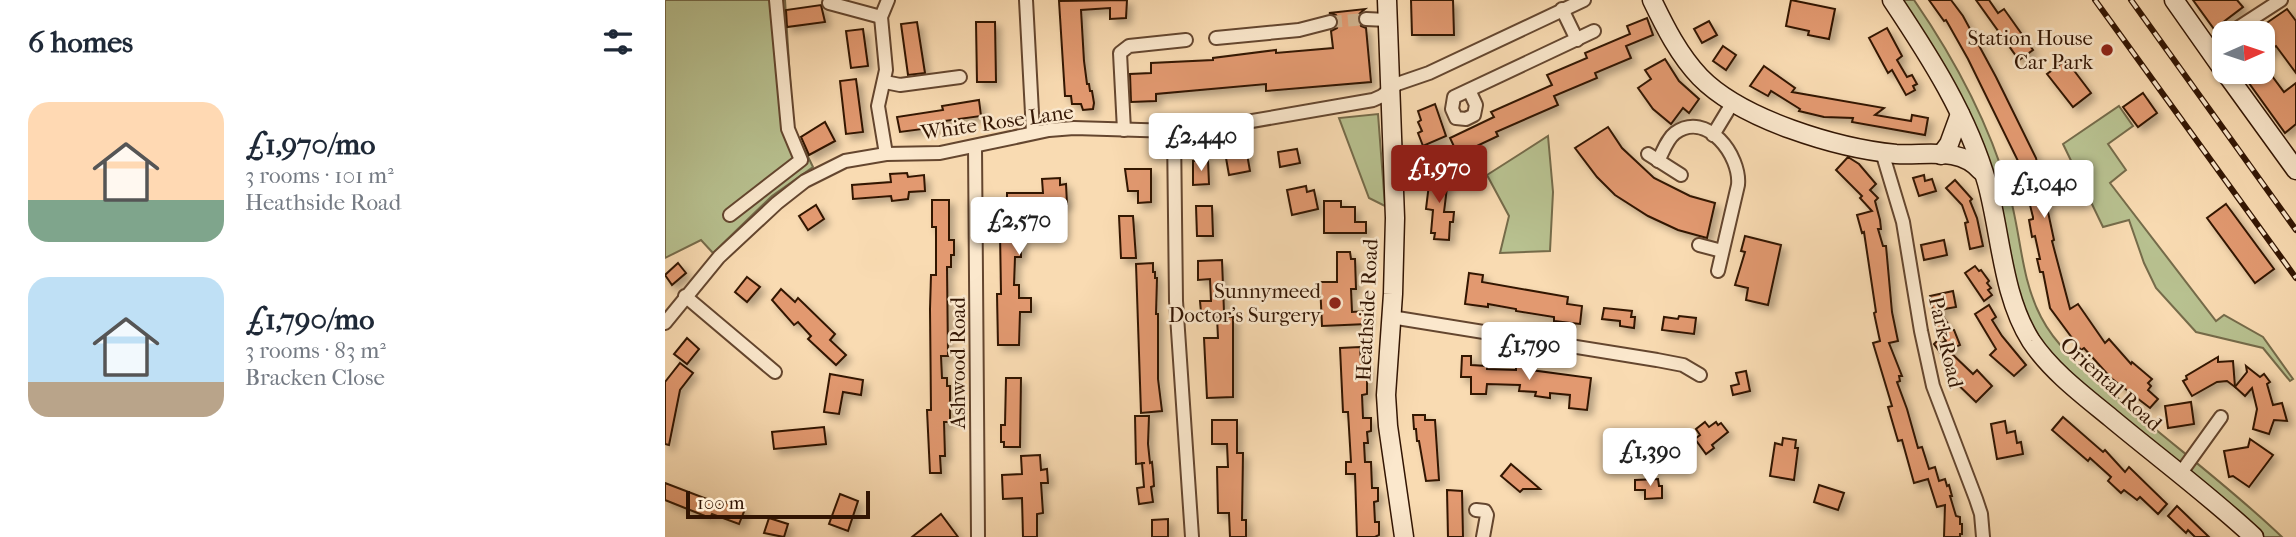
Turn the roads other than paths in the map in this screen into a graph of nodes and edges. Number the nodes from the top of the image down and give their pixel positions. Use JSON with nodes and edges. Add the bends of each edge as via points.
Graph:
{"nodes":[{"id":1,"x":776,"y":0,"type":"edge"},
{"id":2,"x":888,"y":0,"type":"edge"},
{"id":3,"x":1026,"y":0,"type":"edge"},
{"id":4,"x":1387,"y":0,"type":"edge"},
{"id":5,"x":1584,"y":0,"type":"edge"},
{"id":6,"x":1652,"y":0,"type":"edge"},
{"id":7,"x":1892,"y":0,"type":"edge"},
{"id":8,"x":2174,"y":0,"type":"edge"},
{"id":9,"x":2281,"y":0,"type":"edge"},
{"id":10,"x":829,"y":3,"type":"dead end"},
{"id":11,"x":1562,"y":9,"type":"junction"},
{"id":12,"x":881,"y":17,"type":"junction"},
{"id":13,"x":1366,"y":19,"type":"tunnel mouth"},
{"id":14,"x":1387,"y":20,"type":"junction"},
{"id":15,"x":2249,"y":21,"type":"edge"},
{"id":16,"x":1330,"y":22,"type":"tunnel mouth"},
{"id":17,"x":1594,"y":31,"type":"dead end"},
{"id":18,"x":1216,"y":38,"type":"dead end"},
{"id":19,"x":1186,"y":40,"type":"dead end"},
{"id":20,"x":1577,"y":40,"type":"junction"},
{"id":21,"x":2212,"y":46,"type":"edge"},
{"id":22,"x":2209,"y":48,"type":"junction"},
{"id":23,"x":2212,"y":52,"type":"edge"},
{"id":24,"x":960,"y":77,"type":"dead end"},
{"id":25,"x":885,"y":82,"type":"junction"},
{"id":26,"x":2235,"y":84,"type":"edge"},
{"id":27,"x":1389,"y":90,"type":"junction"},
{"id":28,"x":1469,"y":90,"type":"dead end"},
{"id":29,"x":1733,"y":102,"type":"junction"},
{"id":30,"x":1961,"y":114,"type":"junction"},
{"id":31,"x":1124,"y":130,"type":"junction"},
{"id":32,"x":1174,"y":131,"type":"junction"},
{"id":33,"x":1033,"y":132,"type":"junction"},
{"id":34,"x":1713,"y":135,"type":"junction"},
{"id":35,"x":975,"y":147,"type":"junction"},
{"id":36,"x":1882,"y":152,"type":"junction"},
{"id":37,"x":886,"y":154,"type":"junction"},
{"id":38,"x":1941,"y":155,"type":"junction"},
{"id":39,"x":2294,"y":165,"type":"edge"},
{"id":40,"x":1984,"y":173,"type":"junction"},
{"id":41,"x":1681,"y":175,"type":"dead end"},
{"id":42,"x":730,"y":215,"type":"dead end"},
{"id":43,"x":1699,"y":245,"type":"dead end"},
{"id":44,"x":1722,"y":251,"type":"junction"},
{"id":45,"x":1718,"y":271,"type":"dead end"},
{"id":46,"x":685,"y":296,"type":"junction"},
{"id":47,"x":1391,"y":317,"type":"junction"},
{"id":48,"x":665,"y":323,"type":"edge"},
{"id":49,"x":775,"y":372,"type":"dead end"},
{"id":50,"x":1700,"y":375,"type":"dead end"},
{"id":51,"x":2221,"y":417,"type":"dead end"},
{"id":52,"x":2180,"y":474,"type":"junction"},
{"id":53,"x":1476,"y":510,"type":"dead end"},
{"id":54,"x":978,"y":537,"type":"edge"},
{"id":55,"x":1192,"y":537,"type":"edge"},
{"id":56,"x":1404,"y":537,"type":"edge"},
{"id":57,"x":1483,"y":537,"type":"edge"},
{"id":58,"x":1983,"y":537,"type":"edge"},
{"id":59,"x":2254,"y":537,"type":"edge"}],
"edges":[{"from":1,"to":42,"type":"street","via":[[789,129],[801,160]]},
{"from":2,"to":12,"type":"street"},
{"from":3,"to":33,"type":"street"},
{"from":4,"to":14,"type":"street","name":"Heathside Road"},
{"from":5,"to":11,"type":"street","name":"White Rose Lane"},
{"from":6,"to":29,"type":"street","via":[[1694,70]]},
{"from":7,"to":30,"type":"street","name":"Oriental Road"},
{"from":8,"to":22,"type":"street"},
{"from":9,"to":15,"type":"street"},
{"from":10,"to":12,"type":"street"},
{"from":11,"to":20,"type":"street"},
{"from":11,"to":27,"type":"street","name":"White Rose Lane"},
{"from":12,"to":25,"type":"street"},
{"from":13,"to":14,"type":"street"},
{"from":14,"to":27,"type":"street","name":"Heathside Road"},
{"from":16,"to":18,"type":"street","via":[[1299,30]]},
{"from":17,"to":20,"type":"street"},
{"from":19,"to":31,"type":"street","via":[[1129,46],[1119,53]]},
{"from":20,"to":28,"type":"street"},
{"from":21,"to":22,"type":"street"},
{"from":22,"to":23,"type":"street"},
{"from":24,"to":25,"type":"street","via":[[900,85]]},
{"from":25,"to":37,"type":"street","via":[[878,106]]},
{"from":26,"to":39,"type":"street"},
{"from":27,"to":32,"type":"street","name":"White Rose Lane","via":[[1373,100]]},
{"from":27,"to":47,"type":"street","name":"Heathside Road","via":[[1395,218]]},
{"from":29,"to":34,"type":"street"},
{"from":29,"to":36,"type":"street","via":[[1780,125]]},
{"from":30,"to":38,"type":"street"},
{"from":30,"to":40,"type":"street","name":"Oriental Road"},
{"from":31,"to":32,"type":"street","name":"White Rose Lane"},
{"from":31,"to":33,"type":"street","name":"White Rose Lane"},
{"from":32,"to":55,"type":"street","via":[[1176,301]]},
{"from":33,"to":35,"type":"street","name":"White Rose Lane"},
{"from":34,"to":41,"type":"street","via":[[1702,127],[1677,131],[1653,157]]},
{"from":34,"to":44,"type":"street","via":[[1728,149],[1739,172]]},
{"from":35,"to":37,"type":"street","name":"White Rose Lane"},
{"from":35,"to":54,"type":"street","name":"Ashwood Road"},
{"from":36,"to":38,"type":"street"},
{"from":36,"to":58,"type":"street","name":"Park Road","via":[[1903,222],[1931,377],[1981,514]]},
{"from":37,"to":46,"type":"street","name":"White Rose Lane","via":[[839,163],[805,181],[719,257]]},
{"from":38,"to":40,"type":"street","via":[[1969,159]]},
{"from":40,"to":52,"type":"street","name":"Oriental Road","via":[[2013,298],[2032,341],[2079,392]]},
{"from":43,"to":44,"type":"street"},
{"from":44,"to":45,"type":"street"},
{"from":46,"to":48,"type":"street","name":"White Rose Lane"},
{"from":46,"to":49,"type":"street"},
{"from":47,"to":50,"type":"street","via":[[1657,360],[1683,365]]},
{"from":47,"to":56,"type":"street","name":"Heathside Road","via":[[1387,419]]},
{"from":51,"to":52,"type":"street"},
{"from":52,"to":59,"type":"street","name":"Oriental Road"},
{"from":53,"to":57,"type":"street","via":[[1487,515]]}]}
